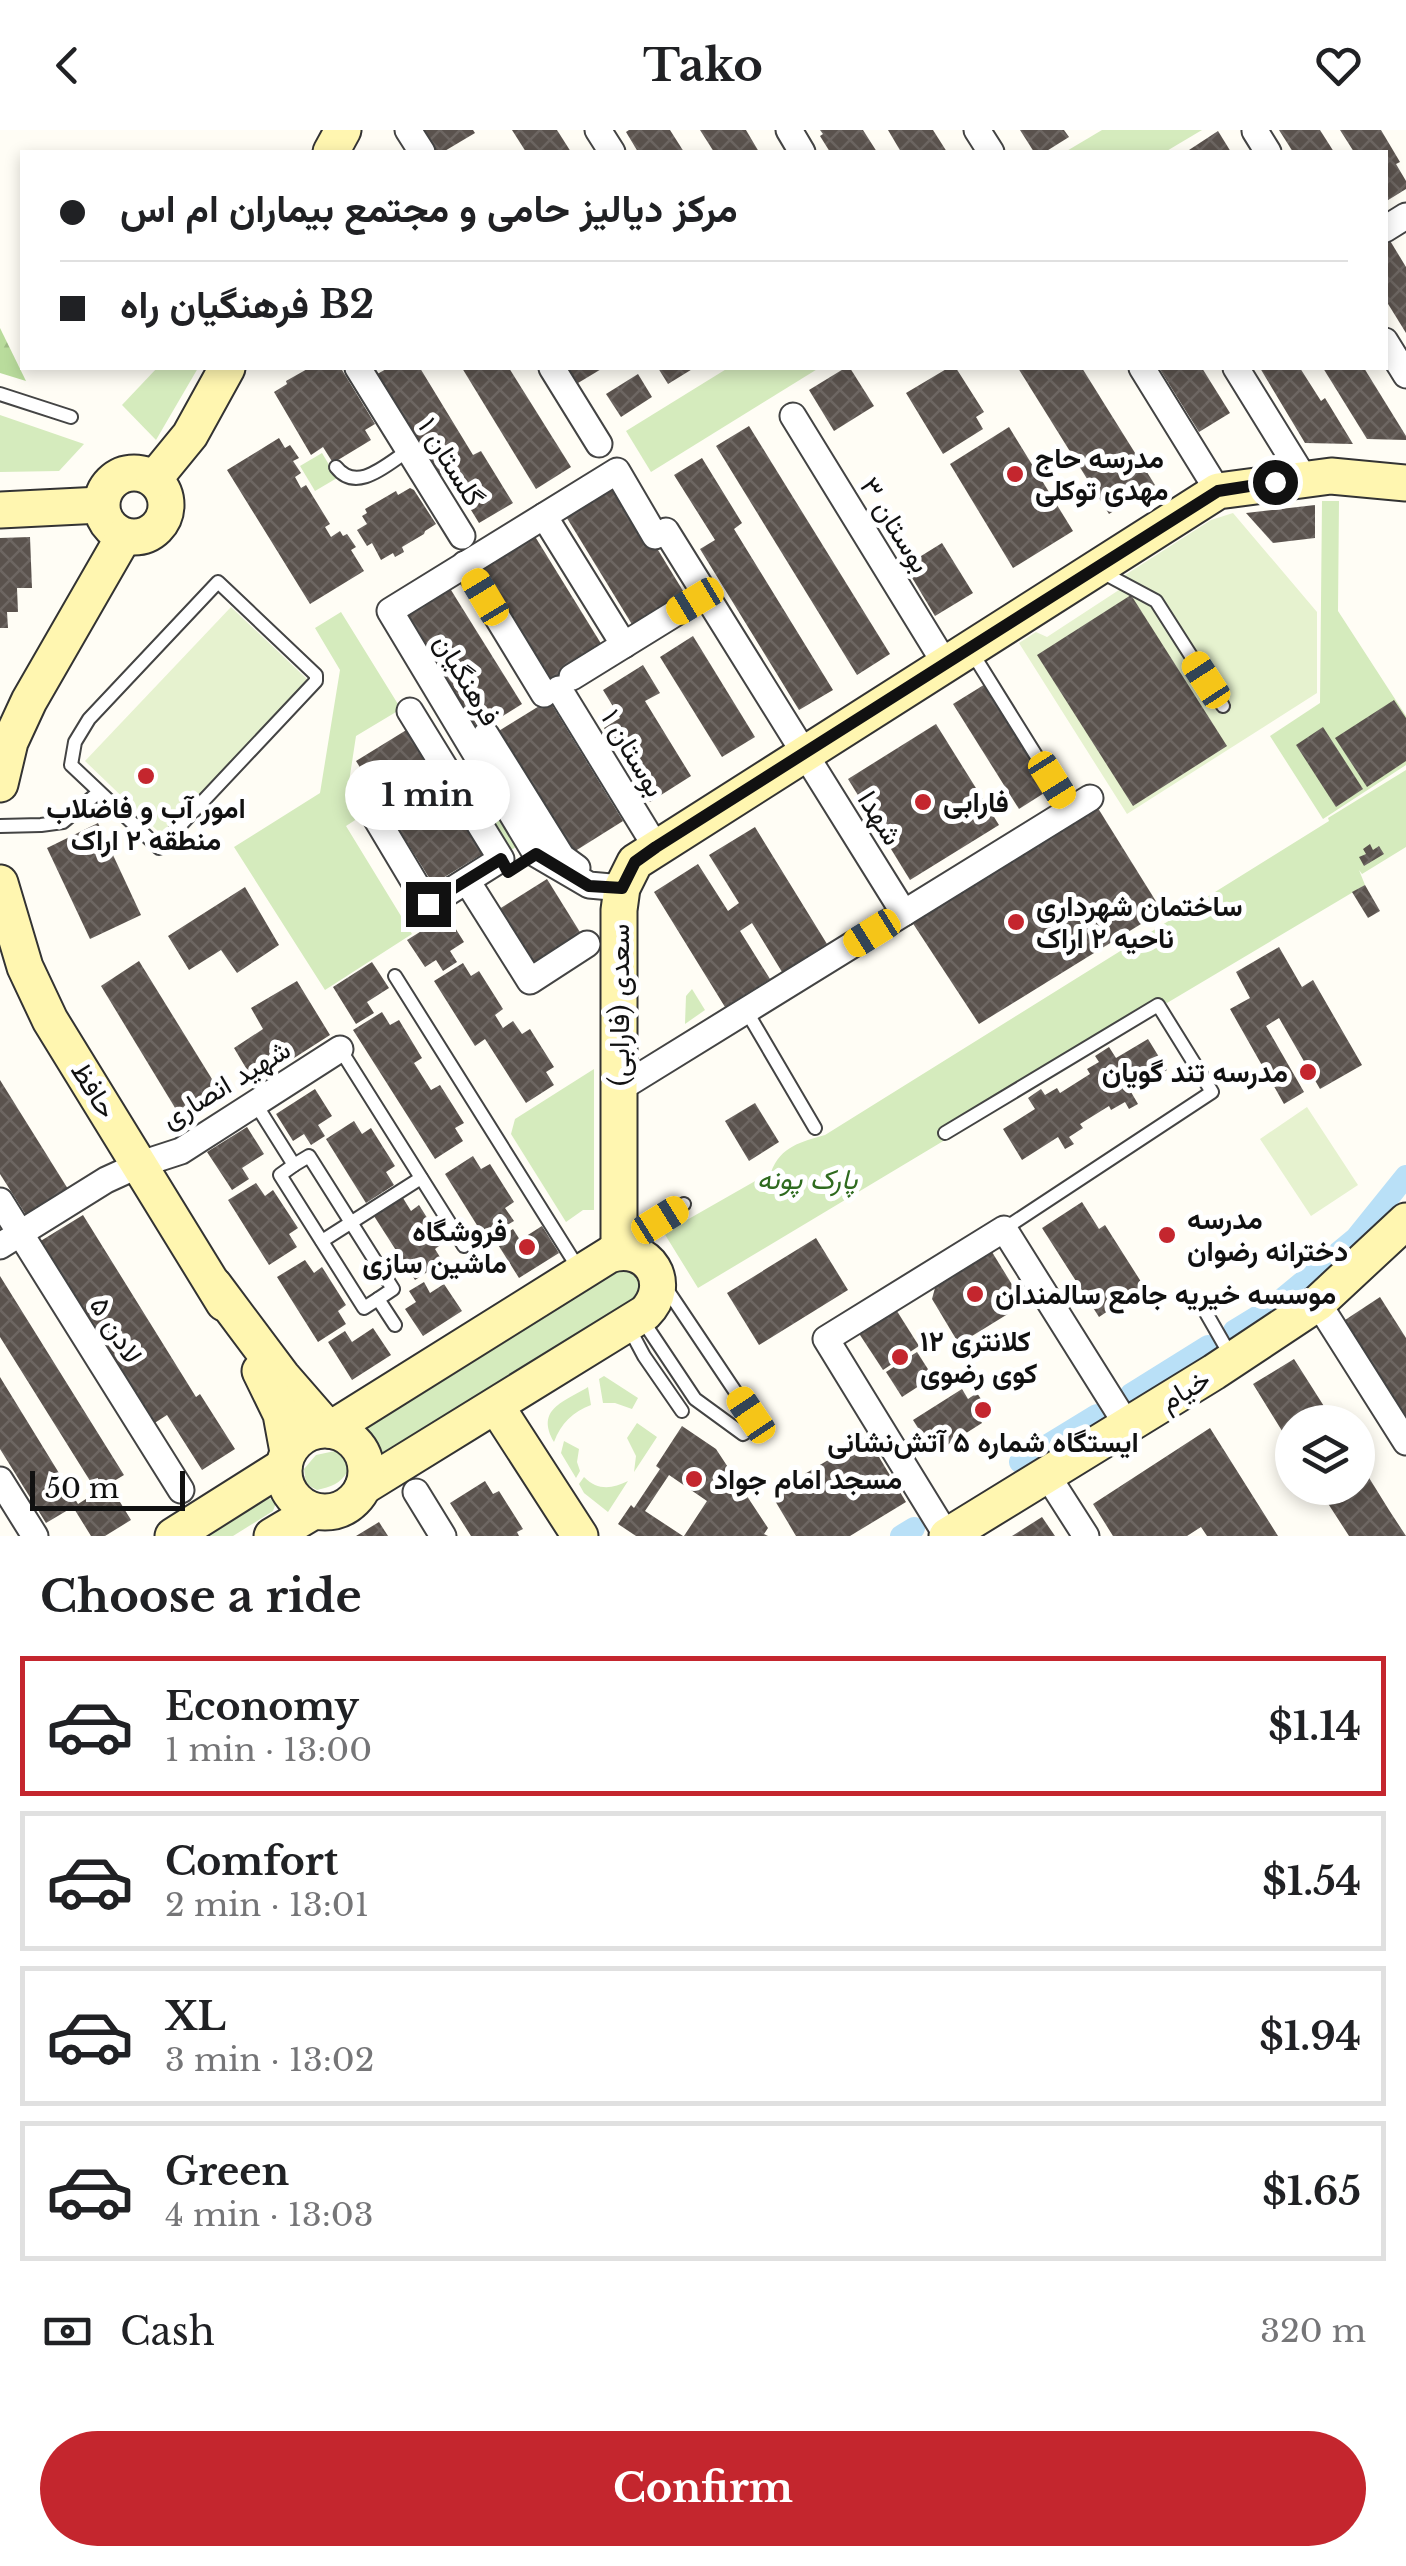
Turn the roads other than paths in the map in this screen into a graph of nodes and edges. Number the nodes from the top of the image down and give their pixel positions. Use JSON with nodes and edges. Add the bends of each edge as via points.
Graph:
{"nodes":[{"id":1,"x":1388,"y":346,"type":"edge"},
{"id":2,"x":225,"y":370,"type":"edge"},
{"id":3,"x":359,"y":370,"type":"edge"},
{"id":4,"x":553,"y":370,"type":"edge"},
{"id":5,"x":1143,"y":370,"type":"edge"},
{"id":6,"x":1237,"y":370,"type":"edge"},
{"id":7,"x":1406,"y":375,"type":"edge"},
{"id":8,"x":0,"y":394,"type":"edge"},
{"id":9,"x":793,"y":416,"type":"dead end"},
{"id":10,"x":70,"y":418,"type":"dead end"},
{"id":11,"x":599,"y":444,"type":"dead end"},
{"id":12,"x":409,"y":450,"type":"junction"},
{"id":13,"x":336,"y":467,"type":"dead end"},
{"id":14,"x":1304,"y":478,"type":"junction"},
{"id":15,"x":154,"y":479,"type":"junction"},
{"id":16,"x":1406,"y":482,"type":"edge"},
{"id":17,"x":1218,"y":491,"type":"junction"},
{"id":18,"x":101,"y":506,"type":"junction"},
{"id":19,"x":0,"y":510,"type":"edge"},
{"id":20,"x":544,"y":516,"type":"junction"},
{"id":21,"x":124,"y":536,"type":"junction"},
{"id":22,"x":462,"y":536,"type":"dead end"},
{"id":23,"x":465,"y":564,"type":"junction"},
{"id":24,"x":1096,"y":569,"type":"junction"},
{"id":25,"x":695,"y":601,"type":"dead end"},
{"id":26,"x":624,"y":644,"type":"junction"},
{"id":27,"x":958,"y":657,"type":"junction"},
{"id":28,"x":558,"y":687,"type":"junction"},
{"id":29,"x":1223,"y":706,"type":"dead end"},
{"id":30,"x":410,"y":711,"type":"dead end"},
{"id":31,"x":478,"y":738,"type":"junction"},
{"id":32,"x":806,"y":754,"type":"junction"},
{"id":33,"x":440,"y":760,"type":"junction"},
{"id":34,"x":0,"y":784,"type":"edge"},
{"id":35,"x":99,"y":792,"type":"junction"},
{"id":36,"x":1080,"y":804,"type":"joint"},
{"id":37,"x":374,"y":813,"type":"dead end"},
{"id":38,"x":0,"y":826,"type":"edge"},
{"id":39,"x":656,"y":847,"type":"junction"},
{"id":40,"x":536,"y":854,"type":"junction"},
{"id":41,"x":501,"y":859,"type":"junction"},
{"id":42,"x":466,"y":881,"type":"junction"},
{"id":43,"x":0,"y":882,"type":"edge"},
{"id":44,"x":612,"y":887,"type":"junction"},
{"id":45,"x":904,"y":913,"type":"junction"},
{"id":46,"x":587,"y":944,"type":"dead end"},
{"id":47,"x":395,"y":976,"type":"dead end"},
{"id":48,"x":747,"y":1012,"type":"junction"},
{"id":49,"x":340,"y":1049,"type":"joint"},
{"id":50,"x":620,"y":1089,"type":"junction"},
{"id":51,"x":255,"y":1104,"type":"junction"},
{"id":52,"x":815,"y":1128,"type":"dead end"},
{"id":53,"x":945,"y":1133,"type":"dead end"},
{"id":54,"x":140,"y":1164,"type":"junction"},
{"id":55,"x":294,"y":1166,"type":"junction"},
{"id":56,"x":422,"y":1178,"type":"junction"},
{"id":57,"x":0,"y":1201,"type":"edge"},
{"id":58,"x":684,"y":1204,"type":"dead end"},
{"id":59,"x":1406,"y":1221,"type":"edge"},
{"id":60,"x":350,"y":1222,"type":"junction"},
{"id":61,"x":1004,"y":1228,"type":"junction"},
{"id":62,"x":10,"y":1240,"type":"edge"},
{"id":63,"x":322,"y":1241,"type":"junction"},
{"id":64,"x":464,"y":1246,"type":"dead end"},
{"id":65,"x":620,"y":1252,"type":"junction"},
{"id":66,"x":581,"y":1273,"type":"junction"},
{"id":67,"x":656,"y":1273,"type":"junction"},
{"id":68,"x":214,"y":1284,"type":"junction"},
{"id":69,"x":378,"y":1298,"type":"junction"},
{"id":70,"x":1318,"y":1303,"type":"junction"},
{"id":71,"x":1205,"y":1311,"type":"dead end"},
{"id":72,"x":633,"y":1320,"type":"junction"},
{"id":73,"x":395,"y":1325,"type":"dead end"},
{"id":74,"x":1233,"y":1360,"type":"junction"},
{"id":75,"x":496,"y":1406,"type":"junction"},
{"id":76,"x":682,"y":1410,"type":"dead end"},
{"id":77,"x":1127,"y":1425,"type":"junction"},
{"id":78,"x":330,"y":1430,"type":"junction"},
{"id":79,"x":1406,"y":1442,"type":"edge"},
{"id":80,"x":286,"y":1459,"type":"junction"},
{"id":81,"x":1047,"y":1474,"type":"junction"},
{"id":82,"x":0,"y":1480,"type":"edge"},
{"id":83,"x":363,"y":1486,"type":"junction"},
{"id":84,"x":181,"y":1490,"type":"dead end"},
{"id":85,"x":416,"y":1492,"type":"dead end"},
{"id":86,"x":314,"y":1511,"type":"junction"},
{"id":87,"x":35,"y":1536,"type":"edge"},
{"id":88,"x":173,"y":1536,"type":"edge"},
{"id":89,"x":272,"y":1536,"type":"edge"},
{"id":90,"x":443,"y":1536,"type":"edge"},
{"id":91,"x":580,"y":1536,"type":"edge"},
{"id":92,"x":947,"y":1536,"type":"edge"},
{"id":93,"x":1086,"y":1536,"type":"edge"}],
"edges":[{"from":1,"to":7,"type":"street"},
{"from":2,"to":15,"type":"street","via":[[190,434]]},
{"from":3,"to":12,"type":"street","name":"گلستان ۱"},
{"from":4,"to":11,"type":"street"},
{"from":5,"to":17,"type":"street"},
{"from":6,"to":14,"type":"street"},
{"from":8,"to":10,"type":"lane"},
{"from":9,"to":27,"type":"street","name":"بوستان ۳"},
{"from":12,"to":13,"type":"lane","via":[[357,480]]},
{"from":12,"to":22,"type":"street","name":"گلستان ۱"},
{"from":14,"to":16,"type":"street","name":"سعدی (فارابی)"},
{"from":14,"to":17,"type":"street","name":"سعدی (فارابی)"},
{"from":15,"to":18,"type":"street","via":[[118,475]]},
{"from":15,"to":21,"type":"street","via":[[165,496],[164,516],[152,532]]},
{"from":17,"to":24,"type":"street","name":"سعدی (فارابی)"},
{"from":18,"to":19,"type":"street"},
{"from":18,"to":21,"type":"street","via":[[108,524]]},
{"from":20,"to":23,"type":"street"},
{"from":20,"to":26,"type":"street"},
{"from":20,"to":32,"type":"street","name":"شهدا","via":[[617,471]]},
{"from":21,"to":34,"type":"street","via":[[29,701]]},
{"from":23,"to":28,"type":"street","name":"بوستان ۱"},
{"from":23,"to":31,"type":"street","name":"فرهنگیان","via":[[390,612]]},
{"from":24,"to":27,"type":"street","name":"سعدی (فارابی)"},
{"from":24,"to":29,"type":"lane","via":[[1156,601]]},
{"from":25,"to":26,"type":"street"},
{"from":26,"to":28,"type":"street"},
{"from":27,"to":32,"type":"street","name":"سعدی (فارابی)"},
{"from":27,"to":36,"type":"lane"},
{"from":28,"to":39,"type":"street","name":"بوستان ۱"},
{"from":30,"to":33,"type":"street"},
{"from":31,"to":33,"type":"street"},
{"from":31,"to":40,"type":"street","name":"فرهنگیان"},
{"from":31,"to":44,"type":"street","via":[[562,857]]},
{"from":32,"to":39,"type":"street","name":"سعدی (فارابی)"},
{"from":32,"to":45,"type":"street","name":"شهدا"},
{"from":33,"to":41,"type":"street"},
{"from":35,"to":35,"type":"lane","via":[[70,765],[75,742],[89,718],[218,582],[316,675],[158,848]]},
{"from":35,"to":38,"type":"lane","via":[[63,822]]},
{"from":36,"to":45,"type":"street"},
{"from":37,"to":42,"type":"street","via":[[428,904]]},
{"from":39,"to":44,"type":"street","name":"سعدی (فارابی)"},
{"from":40,"to":41,"type":"street","via":[[508,872]]},
{"from":40,"to":44,"type":"street","name":"فرهنگیان","via":[[589,886]]},
{"from":41,"to":42,"type":"street"},
{"from":42,"to":46,"type":"street","via":[[530,981]]},
{"from":43,"to":54,"type":"street","name":"حافظ","via":[[24,967],[50,1020]]},
{"from":44,"to":50,"type":"street","name":"سعدی (فارابی)","via":[[619,910]]},
{"from":45,"to":48,"type":"street"},
{"from":47,"to":66,"type":"lane"},
{"from":48,"to":50,"type":"street"},
{"from":48,"to":52,"type":"lane"},
{"from":49,"to":51,"type":"street","name":"شهید انصاری"},
{"from":49,"to":56,"type":"lane"},
{"from":50,"to":65,"type":"street","name":"سعدی (فارابی)"},
{"from":51,"to":54,"type":"street","name":"شهید انصاری","via":[[180,1151]]},
{"from":51,"to":55,"type":"lane"},
{"from":53,"to":61,"type":"lane","via":[[1158,1005],[1212,1092]]},
{"from":54,"to":62,"type":"street","name":"شهید انصاری"},
{"from":54,"to":68,"type":"street","name":"حافظ"},
{"from":55,"to":60,"type":"lane","via":[[308,1156]]},
{"from":55,"to":63,"type":"lane","via":[[280,1174]]},
{"from":56,"to":60,"type":"lane"},
{"from":56,"to":64,"type":"lane"},
{"from":57,"to":62,"type":"street","name":"لادن ۵"},
{"from":58,"to":65,"type":"lane"},
{"from":59,"to":70,"type":"street","name":"خیام"},
{"from":60,"to":63,"type":"lane"},
{"from":60,"to":69,"type":"lane","via":[[393,1289]]},
{"from":61,"to":77,"type":"street"},
{"from":61,"to":92,"type":"street","via":[[826,1339]]},
{"from":62,"to":84,"type":"street","name":"لادن ۵"},
{"from":63,"to":69,"type":"lane","via":[[364,1308]]},
{"from":65,"to":66,"type":"street"},
{"from":65,"to":67,"type":"street","via":[[641,1256]]},
{"from":66,"to":78,"type":"street"},
{"from":67,"to":72,"type":"street","via":[[657,1295]]},
{"from":67,"to":72,"type":"lane","via":[[754,1427],[743,1434],[695,1400]]},
{"from":68,"to":78,"type":"street"},
{"from":68,"to":80,"type":"street","via":[[273,1394]]},
{"from":69,"to":73,"type":"lane"},
{"from":70,"to":74,"type":"street","name":"خیام"},
{"from":70,"to":79,"type":"street"},
{"from":71,"to":74,"type":"lane"},
{"from":72,"to":75,"type":"street"},
{"from":72,"to":76,"type":"lane","via":[[652,1368]]},
{"from":74,"to":77,"type":"street","name":"خیام"},
{"from":75,"to":83,"type":"street"},
{"from":75,"to":91,"type":"street"},
{"from":77,"to":81,"type":"street","name":"خیام"},
{"from":78,"to":80,"type":"street","via":[[307,1434]]},
{"from":78,"to":83,"type":"street","via":[[350,1438],[363,1454]]},
{"from":80,"to":86,"type":"street","via":[[286,1485]]},
{"from":80,"to":88,"type":"street"},
{"from":81,"to":92,"type":"street","name":"خیام"},
{"from":81,"to":93,"type":"street"},
{"from":82,"to":87,"type":"street"},
{"from":83,"to":86,"type":"street","via":[[343,1508]]},
{"from":85,"to":90,"type":"street"},
{"from":86,"to":89,"type":"street"}]}
